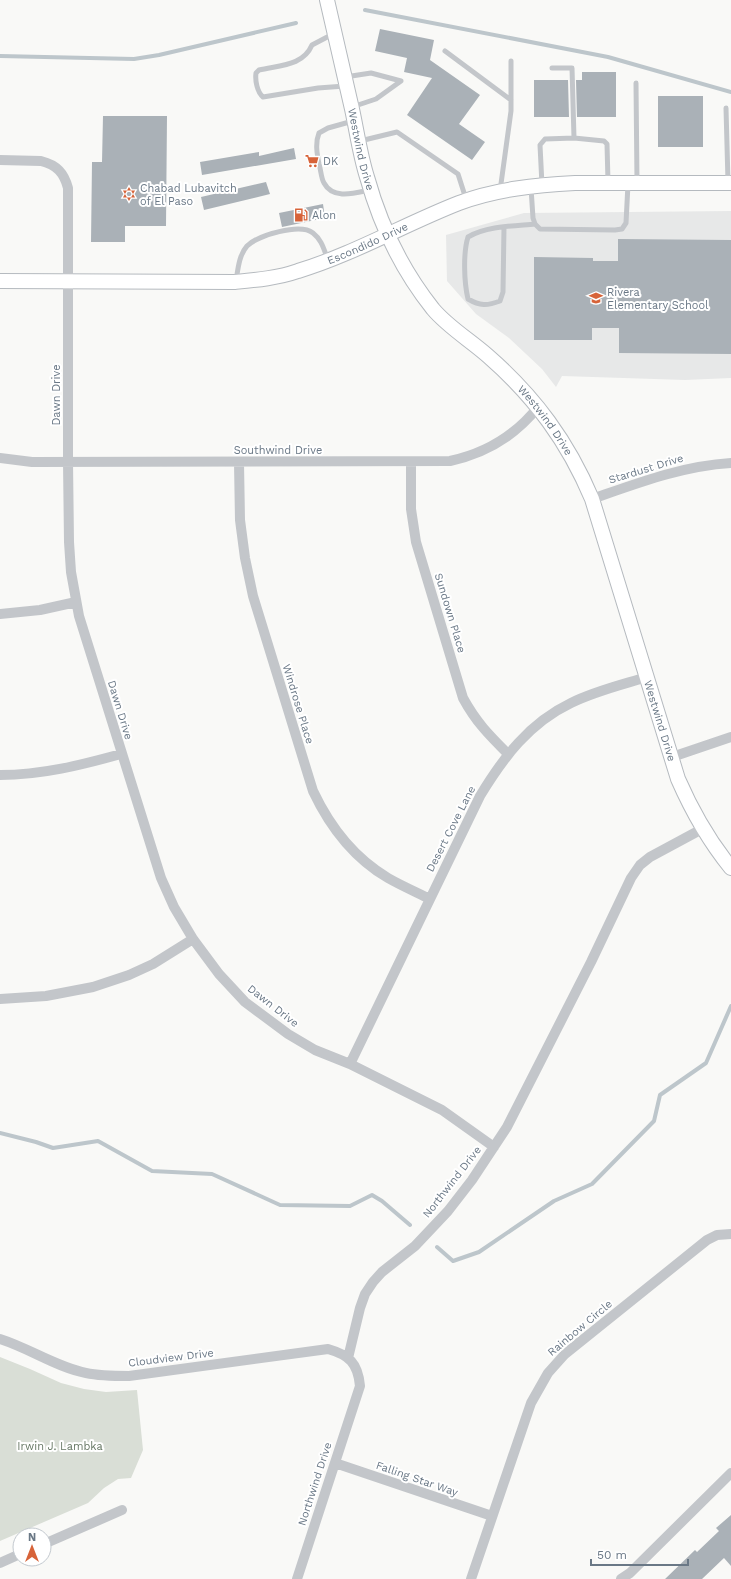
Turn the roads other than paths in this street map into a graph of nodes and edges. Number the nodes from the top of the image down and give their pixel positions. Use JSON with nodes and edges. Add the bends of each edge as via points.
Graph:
{"nodes":[{"id":1,"x":327,"y":0,"type":"edge"},
{"id":2,"x":334,"y":34,"type":"junction"},
{"id":3,"x":445,"y":50,"type":"dead end"},
{"id":4,"x":511,"y":61,"type":"dead end"},
{"id":5,"x":552,"y":68,"type":"dead end"},
{"id":6,"x":345,"y":81,"type":"junction"},
{"id":7,"x":636,"y":83,"type":"dead end"},
{"id":8,"x":511,"y":100,"type":"junction"},
{"id":9,"x":726,"y":108,"type":"dead end"},
{"id":10,"x":353,"y":114,"type":"junction"},
{"id":11,"x":574,"y":138,"type":"junction"},
{"id":12,"x":359,"y":141,"type":"junction"},
{"id":13,"x":0,"y":160,"type":"edge"},
{"id":14,"x":608,"y":182,"type":"junction"},
{"id":15,"x":633,"y":183,"type":"junction"},
{"id":16,"x":730,"y":183,"type":"edge"},
{"id":17,"x":536,"y":186,"type":"junction"},
{"id":18,"x":371,"y":189,"type":"junction"},
{"id":19,"x":499,"y":192,"type":"junction"},
{"id":20,"x":467,"y":200,"type":"junction"},
{"id":21,"x":535,"y":224,"type":"junction"},
{"id":22,"x":504,"y":227,"type":"junction"},
{"id":23,"x":388,"y":235,"type":"junction"},
{"id":24,"x":328,"y":261,"type":"junction"},
{"id":25,"x":0,"y":281,"type":"edge"},
{"id":26,"x":69,"y":281,"type":"junction"},
{"id":27,"x":235,"y":282,"type":"junction"},
{"id":28,"x":538,"y":407,"type":"junction"},
{"id":29,"x":0,"y":458,"type":"edge"},
{"id":30,"x":68,"y":462,"type":"junction"},
{"id":31,"x":411,"y":462,"type":"junction"},
{"id":32,"x":239,"y":463,"type":"junction"},
{"id":33,"x":731,"y":463,"type":"edge"},
{"id":34,"x":592,"y":499,"type":"junction"},
{"id":35,"x":76,"y":602,"type":"junction"},
{"id":36,"x":0,"y":614,"type":"edge"},
{"id":37,"x":647,"y":677,"type":"junction"},
{"id":38,"x":731,"y":737,"type":"edge"},
{"id":39,"x":121,"y":754,"type":"junction"},
{"id":40,"x":508,"y":754,"type":"junction"},
{"id":41,"x":672,"y":757,"type":"junction"},
{"id":42,"x":0,"y":775,"type":"edge"},
{"id":43,"x":702,"y":829,"type":"junction"},
{"id":44,"x":731,"y":868,"type":"edge"},
{"id":45,"x":430,"y":899,"type":"junction"},
{"id":46,"x":193,"y":939,"type":"junction"},
{"id":47,"x":0,"y":999,"type":"edge"},
{"id":48,"x":350,"y":1064,"type":"junction"},
{"id":49,"x":494,"y":1147,"type":"junction"},
{"id":50,"x":731,"y":1234,"type":"edge"},
{"id":51,"x":0,"y":1339,"type":"edge"},
{"id":52,"x":348,"y":1358,"type":"junction"},
{"id":53,"x":335,"y":1463,"type":"junction"},
{"id":54,"x":731,"y":1473,"type":"edge"},
{"id":55,"x":122,"y":1510,"type":"dead end"},
{"id":56,"x":492,"y":1516,"type":"junction"},
{"id":57,"x":52,"y":1541,"type":"edge"},
{"id":58,"x":12,"y":1558,"type":"edge"},
{"id":59,"x":0,"y":1563,"type":"edge"},
{"id":60,"x":297,"y":1579,"type":"edge"},
{"id":61,"x":471,"y":1579,"type":"edge"},
{"id":62,"x":621,"y":1579,"type":"edge"}],
"edges":[{"from":1,"to":2,"type":"main road","name":"Westwind Drive"},
{"from":2,"to":6,"type":"main road","name":"Westwind Drive"},
{"from":2,"to":6,"type":"lane","via":[[312,44],[303,59],[256,72],[259,94],[263,97]]},
{"from":3,"to":8,"type":"lane"},
{"from":4,"to":8,"type":"lane"},
{"from":5,"to":11,"type":"lane","via":[[572,68]]},
{"from":6,"to":10,"type":"main road","name":"Westwind Drive"},
{"from":6,"to":10,"type":"lane","via":[[371,73],[401,81]]},
{"from":7,"to":15,"type":"lane"},
{"from":8,"to":19,"type":"lane"},
{"from":9,"to":16,"type":"lane"},
{"from":10,"to":12,"type":"main road","name":"Westwind Drive"},
{"from":10,"to":18,"type":"lane","via":[[319,133],[316,151],[323,182],[341,195]]},
{"from":11,"to":14,"type":"lane","via":[[601,140],[607,144]]},
{"from":11,"to":17,"type":"lane","via":[[545,139],[542,142]]},
{"from":12,"to":18,"type":"main road","name":"Westwind Drive"},
{"from":12,"to":20,"type":"lane","via":[[397,132],[458,174]]},
{"from":13,"to":26,"type":"street","name":"Dawn Drive","via":[[47,162],[60,170],[66,179]]},
{"from":14,"to":15,"type":"main road","name":"Escondido Drive"},
{"from":14,"to":17,"type":"main road","name":"Escondido Drive"},
{"from":15,"to":16,"type":"main road","name":"Escondido Drive"},
{"from":15,"to":21,"type":"lane","via":[[626,224],[622,229],[548,230],[540,229]]},
{"from":17,"to":19,"type":"main road","name":"Escondido Drive"},
{"from":17,"to":21,"type":"lane","via":[[533,218]]},
{"from":18,"to":23,"type":"main road","name":"Westwind Drive"},
{"from":19,"to":20,"type":"main road","name":"Escondido Drive"},
{"from":20,"to":23,"type":"main road","name":"Escondido Drive"},
{"from":21,"to":22,"type":"lane"},
{"from":22,"to":22,"type":"lane","via":[[468,237],[466,288],[468,298],[477,304],[500,301],[503,292]]},
{"from":23,"to":24,"type":"main road","name":"Escondido Drive"},
{"from":23,"to":28,"type":"main road","name":"Westwind Drive","via":[[398,255],[434,309],[507,373]]},
{"from":24,"to":27,"type":"main road","name":"Escondido Drive","via":[[297,272]]},
{"from":24,"to":27,"type":"lane","via":[[320,240],[312,232],[295,229],[264,237],[248,246],[241,257]]},
{"from":25,"to":26,"type":"main road","name":"Escondido Drive"},
{"from":26,"to":27,"type":"main road","name":"Escondido Drive"},
{"from":26,"to":30,"type":"street","name":"Dawn Drive"},
{"from":28,"to":31,"type":"street","name":"Southwind Drive","via":[[515,432],[489,449],[467,458],[450,461]]},
{"from":28,"to":34,"type":"main road","name":"Westwind Drive","via":[[569,451]]},
{"from":29,"to":30,"type":"street","name":"Southwind Drive","via":[[32,462]]},
{"from":30,"to":32,"type":"street","name":"Southwind Drive"},
{"from":30,"to":35,"type":"street","name":"Dawn Drive","via":[[69,542]]},
{"from":31,"to":32,"type":"street","name":"Southwind Drive"},
{"from":31,"to":40,"type":"street","name":"Sundown Place","via":[[411,509],[416,542],[463,698],[480,726]]},
{"from":32,"to":45,"type":"street","name":"Windrose Place","via":[[240,520],[253,596],[313,792],[322,810],[350,848],[389,879]]},
{"from":33,"to":34,"type":"street","name":"Stardust Drive","via":[[679,470]]},
{"from":34,"to":37,"type":"main road","name":"Westwind Drive"},
{"from":35,"to":36,"type":"street","via":[[40,610]]},
{"from":35,"to":39,"type":"street","name":"Dawn Drive"},
{"from":37,"to":40,"type":"street","name":"Desert Cove Lane","via":[[571,703],[525,734]]},
{"from":37,"to":41,"type":"main road","name":"Westwind Drive"},
{"from":38,"to":41,"type":"street"},
{"from":39,"to":42,"type":"street","via":[[51,772]]},
{"from":39,"to":46,"type":"street","name":"Dawn Drive","via":[[161,878]]},
{"from":40,"to":45,"type":"street","name":"Desert Cove Lane","via":[[480,796]]},
{"from":41,"to":43,"type":"main road","name":"Westwind Drive","via":[[678,779]]},
{"from":43,"to":44,"type":"main road","name":"Westwind Drive"},
{"from":43,"to":49,"type":"street","name":"Northwind Drive","via":[[650,857],[640,865],[631,878],[531,1081]]},
{"from":45,"to":48,"type":"street","name":"Desert Cove Lane"},
{"from":46,"to":47,"type":"street","via":[[153,964],[93,987],[46,996]]},
{"from":46,"to":48,"type":"street","name":"Dawn Drive","via":[[219,974],[260,1014],[315,1050]]},
{"from":48,"to":49,"type":"street","name":"Dawn Drive","via":[[442,1110]]},
{"from":49,"to":52,"type":"street","name":"Northwind Drive","via":[[472,1180],[442,1217],[415,1246],[373,1282],[360,1308]]},
{"from":50,"to":56,"type":"street","name":"Rainbow Circle","via":[[707,1240],[560,1359],[548,1373],[531,1403]]},
{"from":51,"to":52,"type":"street","name":"Cloudview Drive","via":[[85,1373],[108,1376],[129,1376],[328,1349]]},
{"from":52,"to":53,"type":"street","name":"Northwind Drive","via":[[359,1375],[360,1386]]},
{"from":53,"to":56,"type":"street","name":"Falling Star Way"},
{"from":53,"to":60,"type":"street","name":"Northwind Drive"},
{"from":54,"to":62,"type":"street"},
{"from":55,"to":57,"type":"street"},
{"from":56,"to":61,"type":"street","name":"Rainbow Circle"},
{"from":58,"to":59,"type":"street"}]}
